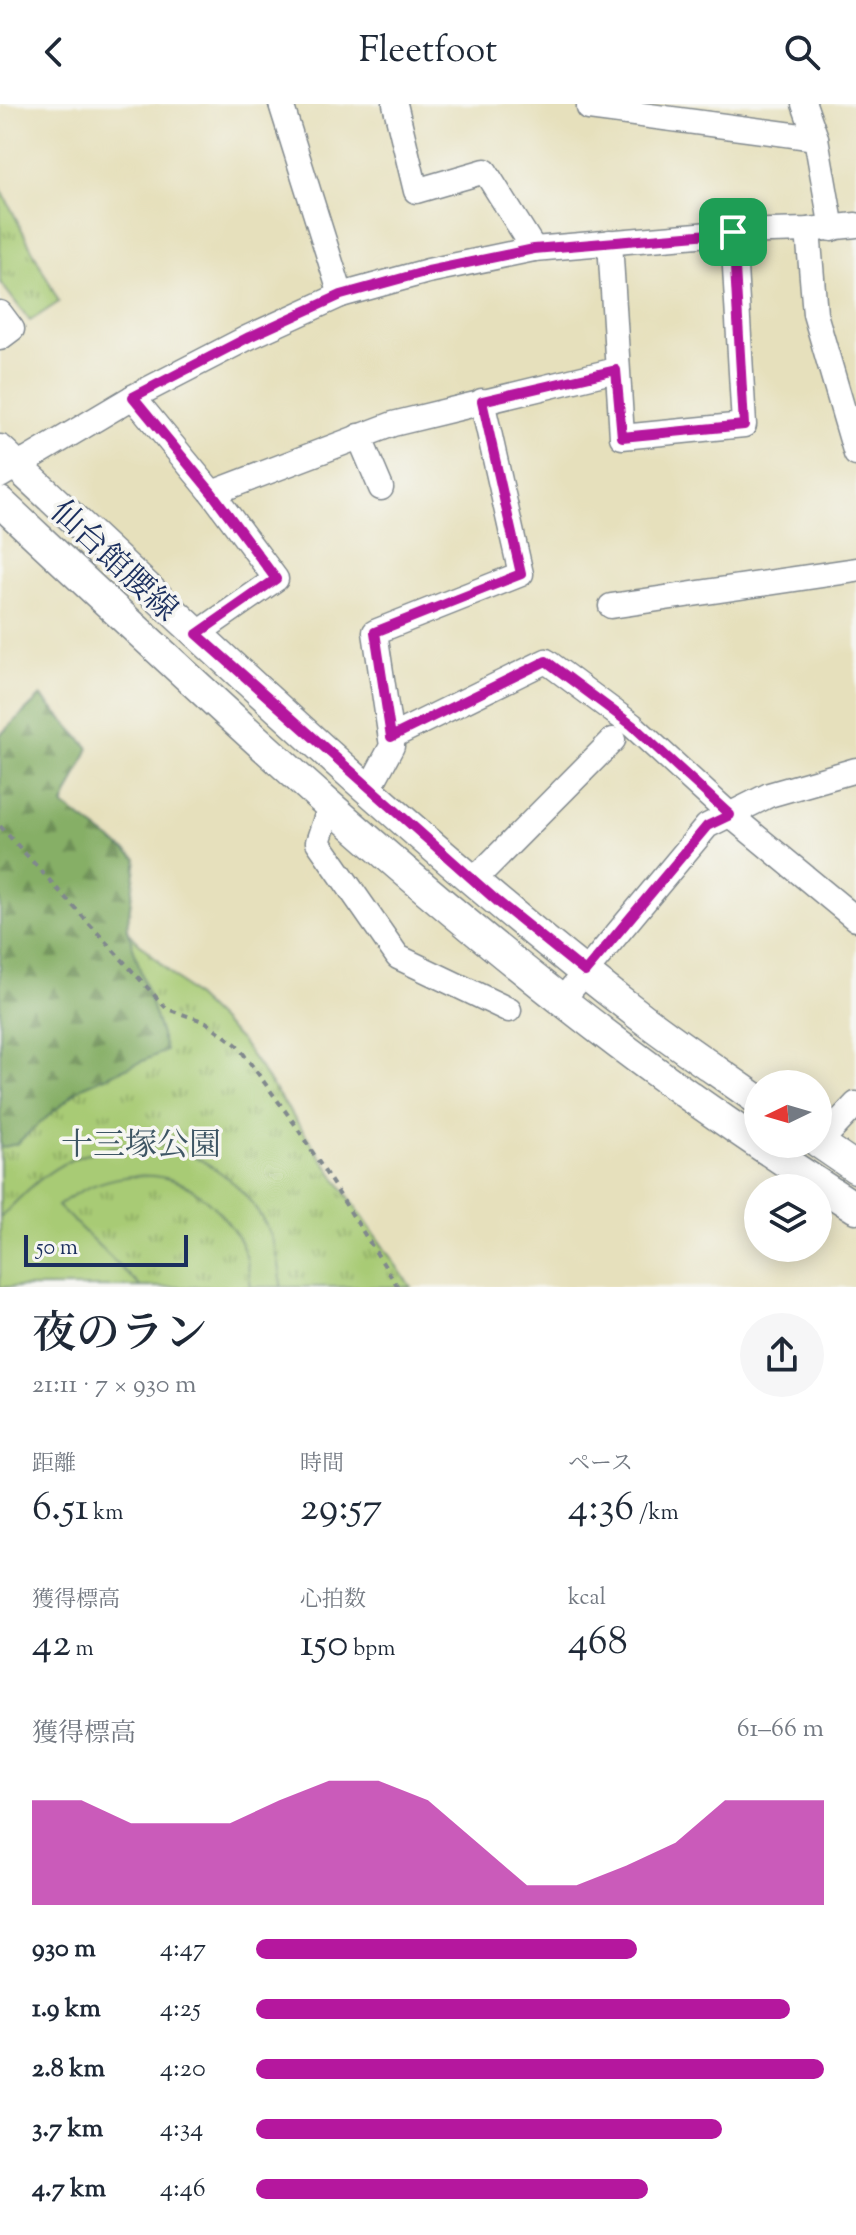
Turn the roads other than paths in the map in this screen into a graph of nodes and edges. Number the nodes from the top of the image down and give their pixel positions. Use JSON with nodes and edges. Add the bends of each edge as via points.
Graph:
{"nodes":[{"id":1,"x":281,"y":104,"type":"edge"},
{"id":2,"x":395,"y":104,"type":"edge"},
{"id":3,"x":589,"y":104,"type":"edge"},
{"id":4,"x":804,"y":104,"type":"edge"},
{"id":5,"x":673,"y":112,"type":"edge"},
{"id":6,"x":816,"y":138,"type":"junction"},
{"id":7,"x":832,"y":228,"type":"edge"},
{"id":8,"x":733,"y":232,"type":"junction"},
{"id":9,"x":610,"y":242,"type":"junction"},
{"id":10,"x":534,"y":249,"type":"junction"},
{"id":11,"x":341,"y":295,"type":"junction"},
{"id":12,"x":0,"y":313,"type":"edge"},
{"id":13,"x":0,"y":338,"type":"edge"},
{"id":14,"x":616,"y":370,"type":"junction"},
{"id":15,"x":844,"y":375,"type":"edge"},
{"id":16,"x":133,"y":397,"type":"junction"},
{"id":17,"x":482,"y":401,"type":"junction"},
{"id":18,"x":359,"y":436,"type":"junction"},
{"id":19,"x":856,"y":454,"type":"edge"},
{"id":20,"x":6,"y":464,"type":"edge"},
{"id":21,"x":381,"y":488,"type":"dead end"},
{"id":22,"x":212,"y":493,"type":"junction"},
{"id":23,"x":0,"y":502,"type":"edge"},
{"id":24,"x":856,"y":570,"type":"edge"},
{"id":25,"x":611,"y":606,"type":"dead end"},
{"id":26,"x":197,"y":634,"type":"junction"},
{"id":27,"x":391,"y":737,"type":"junction"},
{"id":28,"x":613,"y":740,"type":"dead end"},
{"id":29,"x":856,"y":770,"type":"edge"},
{"id":30,"x":369,"y":789,"type":"junction"},
{"id":31,"x":330,"y":806,"type":"junction"},
{"id":32,"x":730,"y":815,"type":"junction"},
{"id":33,"x":474,"y":880,"type":"junction"},
{"id":34,"x":856,"y":919,"type":"edge"},
{"id":35,"x":585,"y":972,"type":"junction"},
{"id":36,"x":562,"y":1000,"type":"junction"},
{"id":37,"x":509,"y":1010,"type":"dead end"},
{"id":38,"x":744,"y":1090,"type":"edge"},
{"id":39,"x":856,"y":1104,"type":"edge"},
{"id":40,"x":832,"y":1129,"type":"edge"},
{"id":41,"x":832,"y":1152,"type":"edge"},
{"id":42,"x":856,"y":1168,"type":"edge"},
{"id":43,"x":856,"y":1208,"type":"edge"}],
"edges":[{"from":1,"to":11,"type":"street"},
{"from":2,"to":10,"type":"street","via":[[416,191],[485,171]]},
{"from":3,"to":5,"type":"street"},
{"from":4,"to":6,"type":"street"},
{"from":5,"to":6,"type":"street"},
{"from":6,"to":7,"type":"street"},
{"from":7,"to":8,"type":"street"},
{"from":7,"to":15,"type":"street","via":[[815,314]]},
{"from":8,"to":9,"type":"street"},
{"from":8,"to":14,"type":"street","via":[[744,425],[622,437]]},
{"from":9,"to":10,"type":"street"},
{"from":9,"to":14,"type":"street"},
{"from":10,"to":11,"type":"street"},
{"from":11,"to":16,"type":"street"},
{"from":12,"to":13,"type":"street","via":[[12,329]]},
{"from":14,"to":17,"type":"street"},
{"from":15,"to":19,"type":"street"},
{"from":16,"to":20,"type":"street"},
{"from":16,"to":22,"type":"street"},
{"from":17,"to":18,"type":"street"},
{"from":17,"to":27,"type":"street","via":[[521,574],[375,632]]},
{"from":18,"to":21,"type":"street"},
{"from":18,"to":22,"type":"street"},
{"from":20,"to":26,"type":"main road","name":"仙台館腰線"},
{"from":22,"to":26,"type":"street","via":[[276,579]]},
{"from":23,"to":31,"type":"main road","name":"仙台館腰線"},
{"from":24,"to":25,"type":"street"},
{"from":26,"to":30,"type":"main road","name":"仙台館腰線"},
{"from":27,"to":30,"type":"street","via":[[392,746]]},
{"from":27,"to":32,"type":"street","via":[[546,661],[632,725]]},
{"from":28,"to":33,"type":"street"},
{"from":29,"to":32,"type":"street","via":[[769,795]]},
{"from":30,"to":33,"type":"main road","name":"仙台館腰線"},
{"from":31,"to":36,"type":"main road","name":"仙台館腰線"},
{"from":31,"to":37,"type":"street","via":[[318,842],[398,957]]},
{"from":32,"to":34,"type":"street"},
{"from":32,"to":35,"type":"street","via":[[707,826]]},
{"from":33,"to":35,"type":"main road","name":"仙台館腰線"},
{"from":35,"to":36,"type":"street"},
{"from":35,"to":38,"type":"main road","name":"仙台館腰線"},
{"from":36,"to":43,"type":"main road","name":"仙台館腰線","via":[[759,1146]]},
{"from":39,"to":40,"type":"street"},
{"from":41,"to":42,"type":"main road"}]}
